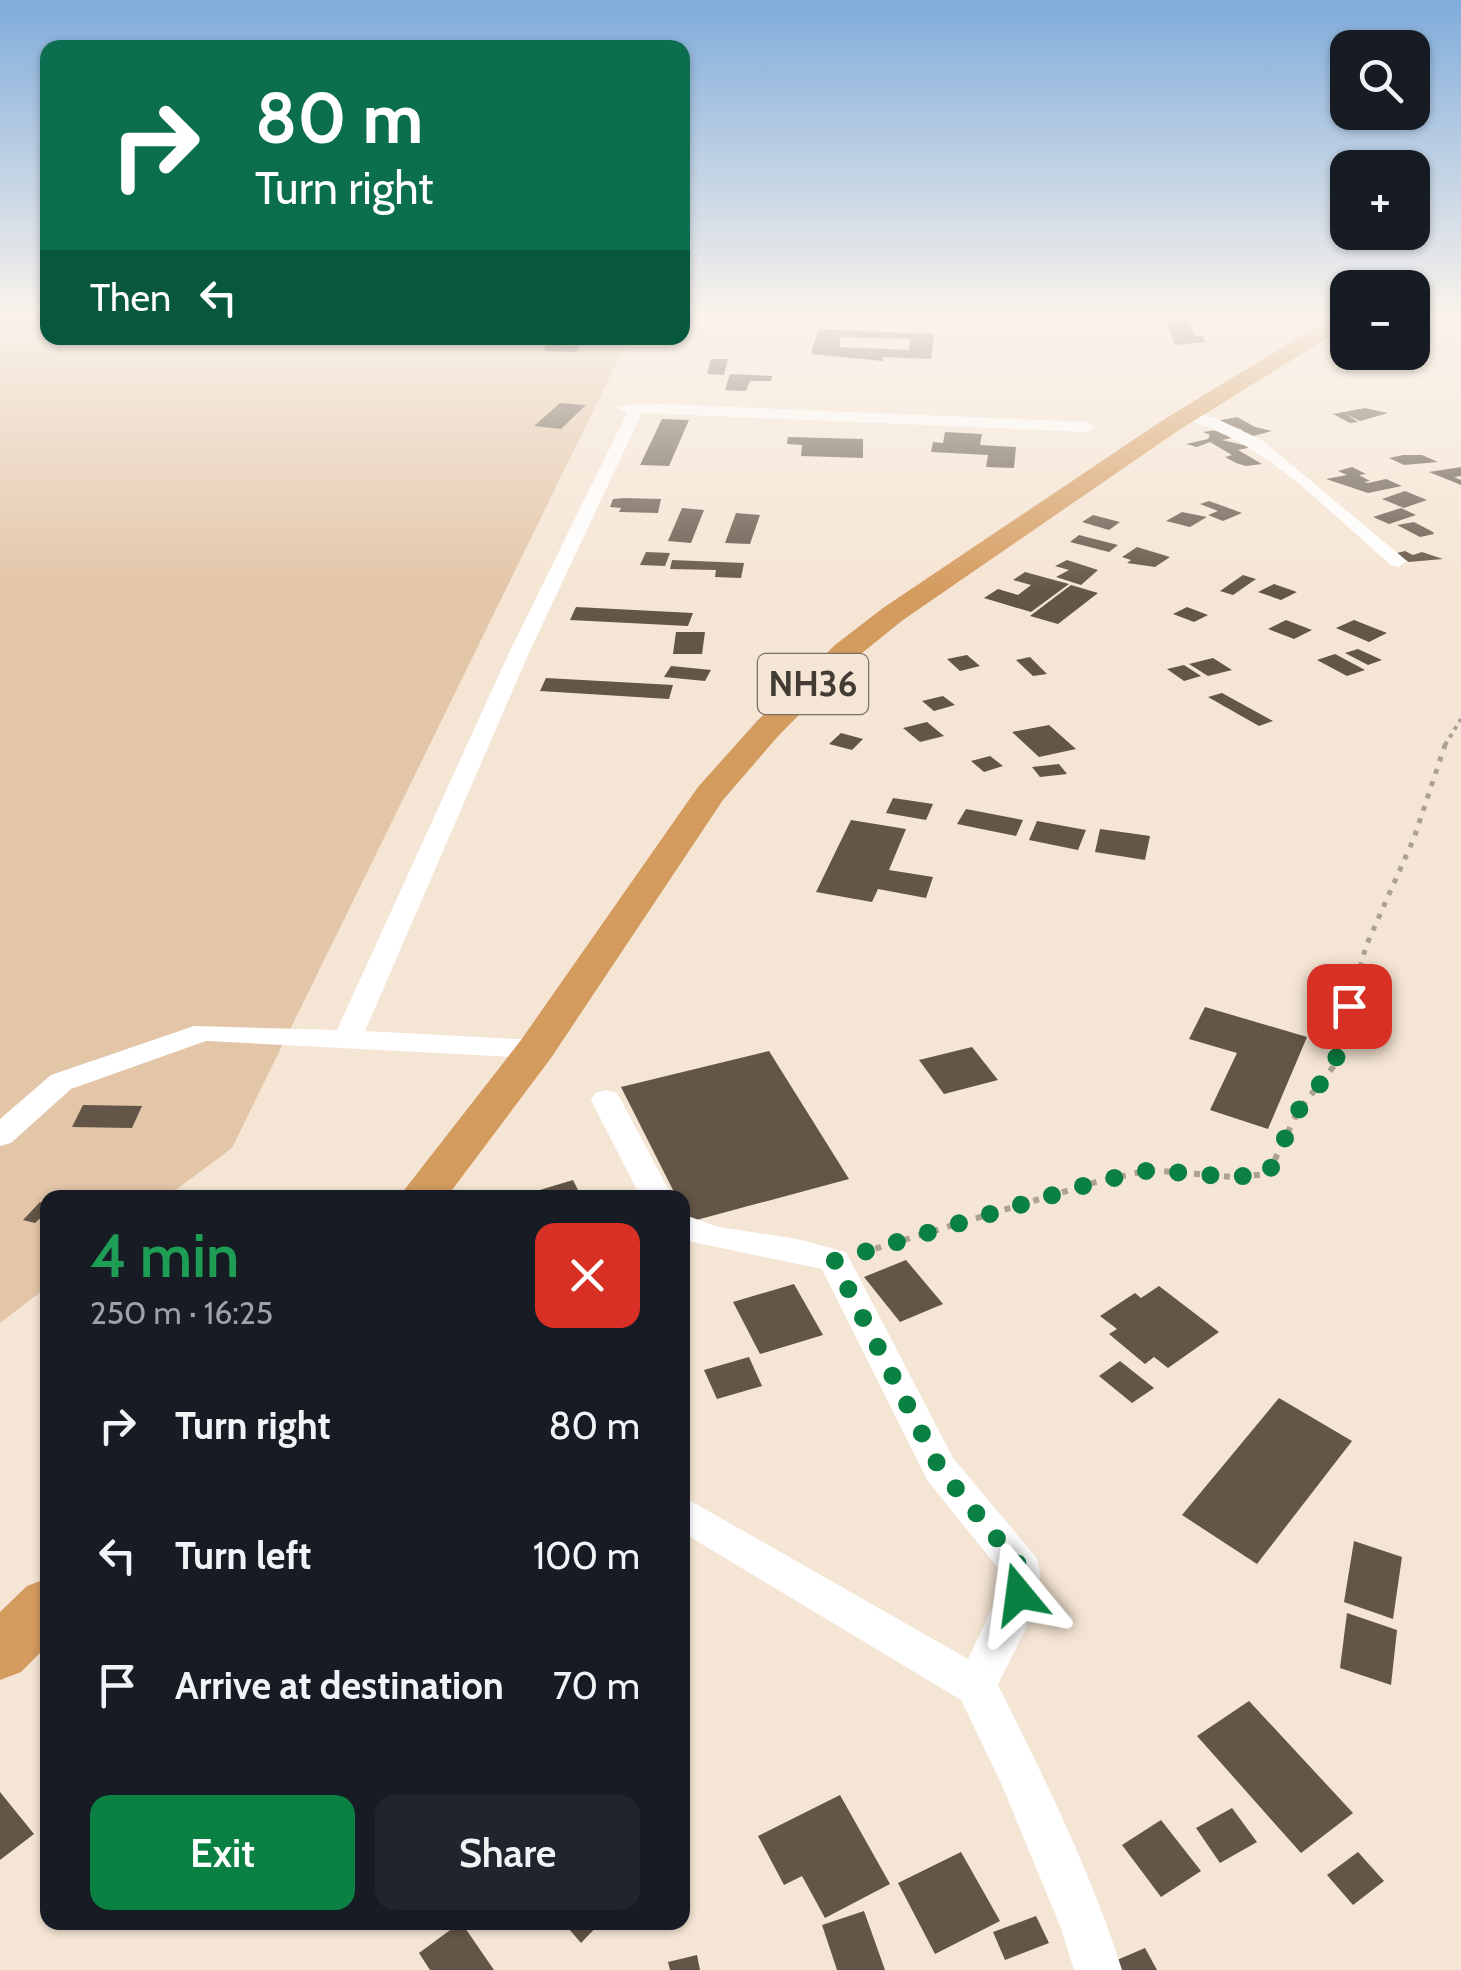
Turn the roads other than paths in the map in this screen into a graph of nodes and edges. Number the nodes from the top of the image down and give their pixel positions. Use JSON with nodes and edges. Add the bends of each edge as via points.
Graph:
{"nodes":[{"id":1,"x":630,"y":409,"type":"edge"},
{"id":2,"x":652,"y":409,"type":"edge"},
{"id":3,"x":1197,"y":409,"type":"edge"},
{"id":4,"x":1186,"y":416,"type":"junction"},
{"id":5,"x":1088,"y":427,"type":"dead end"},
{"id":6,"x":1398,"y":561,"type":"dead end"},
{"id":7,"x":347,"y":1040,"type":"junction"},
{"id":8,"x":536,"y":1049,"type":"junction"},
{"id":9,"x":606,"y":1100,"type":"dead end"},
{"id":10,"x":0,"y":1136,"type":"edge"},
{"id":11,"x":427,"y":1190,"type":"edge"},
{"id":12,"x":653,"y":1190,"type":"edge"},
{"id":13,"x":690,"y":1228,"type":"edge"},
{"id":14,"x":690,"y":1517,"type":"edge"},
{"id":15,"x":40,"y":1612,"type":"edge"},
{"id":16,"x":0,"y":1654,"type":"edge"},
{"id":17,"x":976,"y":1686,"type":"junction"},
{"id":18,"x":1098,"y":1970,"type":"edge"}],
"edges":[{"from":1,"to":7,"type":"street"},
{"from":2,"to":5,"type":"street"},
{"from":3,"to":4,"type":"highway","number":"NH36"},
{"from":4,"to":6,"type":"street","via":[[1256,443]]},
{"from":4,"to":8,"type":"highway","number":"NH36","via":[[846,651],[710,794]]},
{"from":7,"to":8,"type":"street"},
{"from":7,"to":10,"type":"street","via":[[204,1032],[61,1082]]},
{"from":8,"to":11,"type":"highway","number":"NH36"},
{"from":9,"to":12,"type":"street"},
{"from":13,"to":17,"type":"street","via":[[834,1261],[940,1469],[1022,1569],[1019,1594]]},
{"from":14,"to":17,"type":"street"},
{"from":15,"to":16,"type":"highway"},
{"from":17,"to":18,"type":"street","via":[[1018,1771]]}]}
